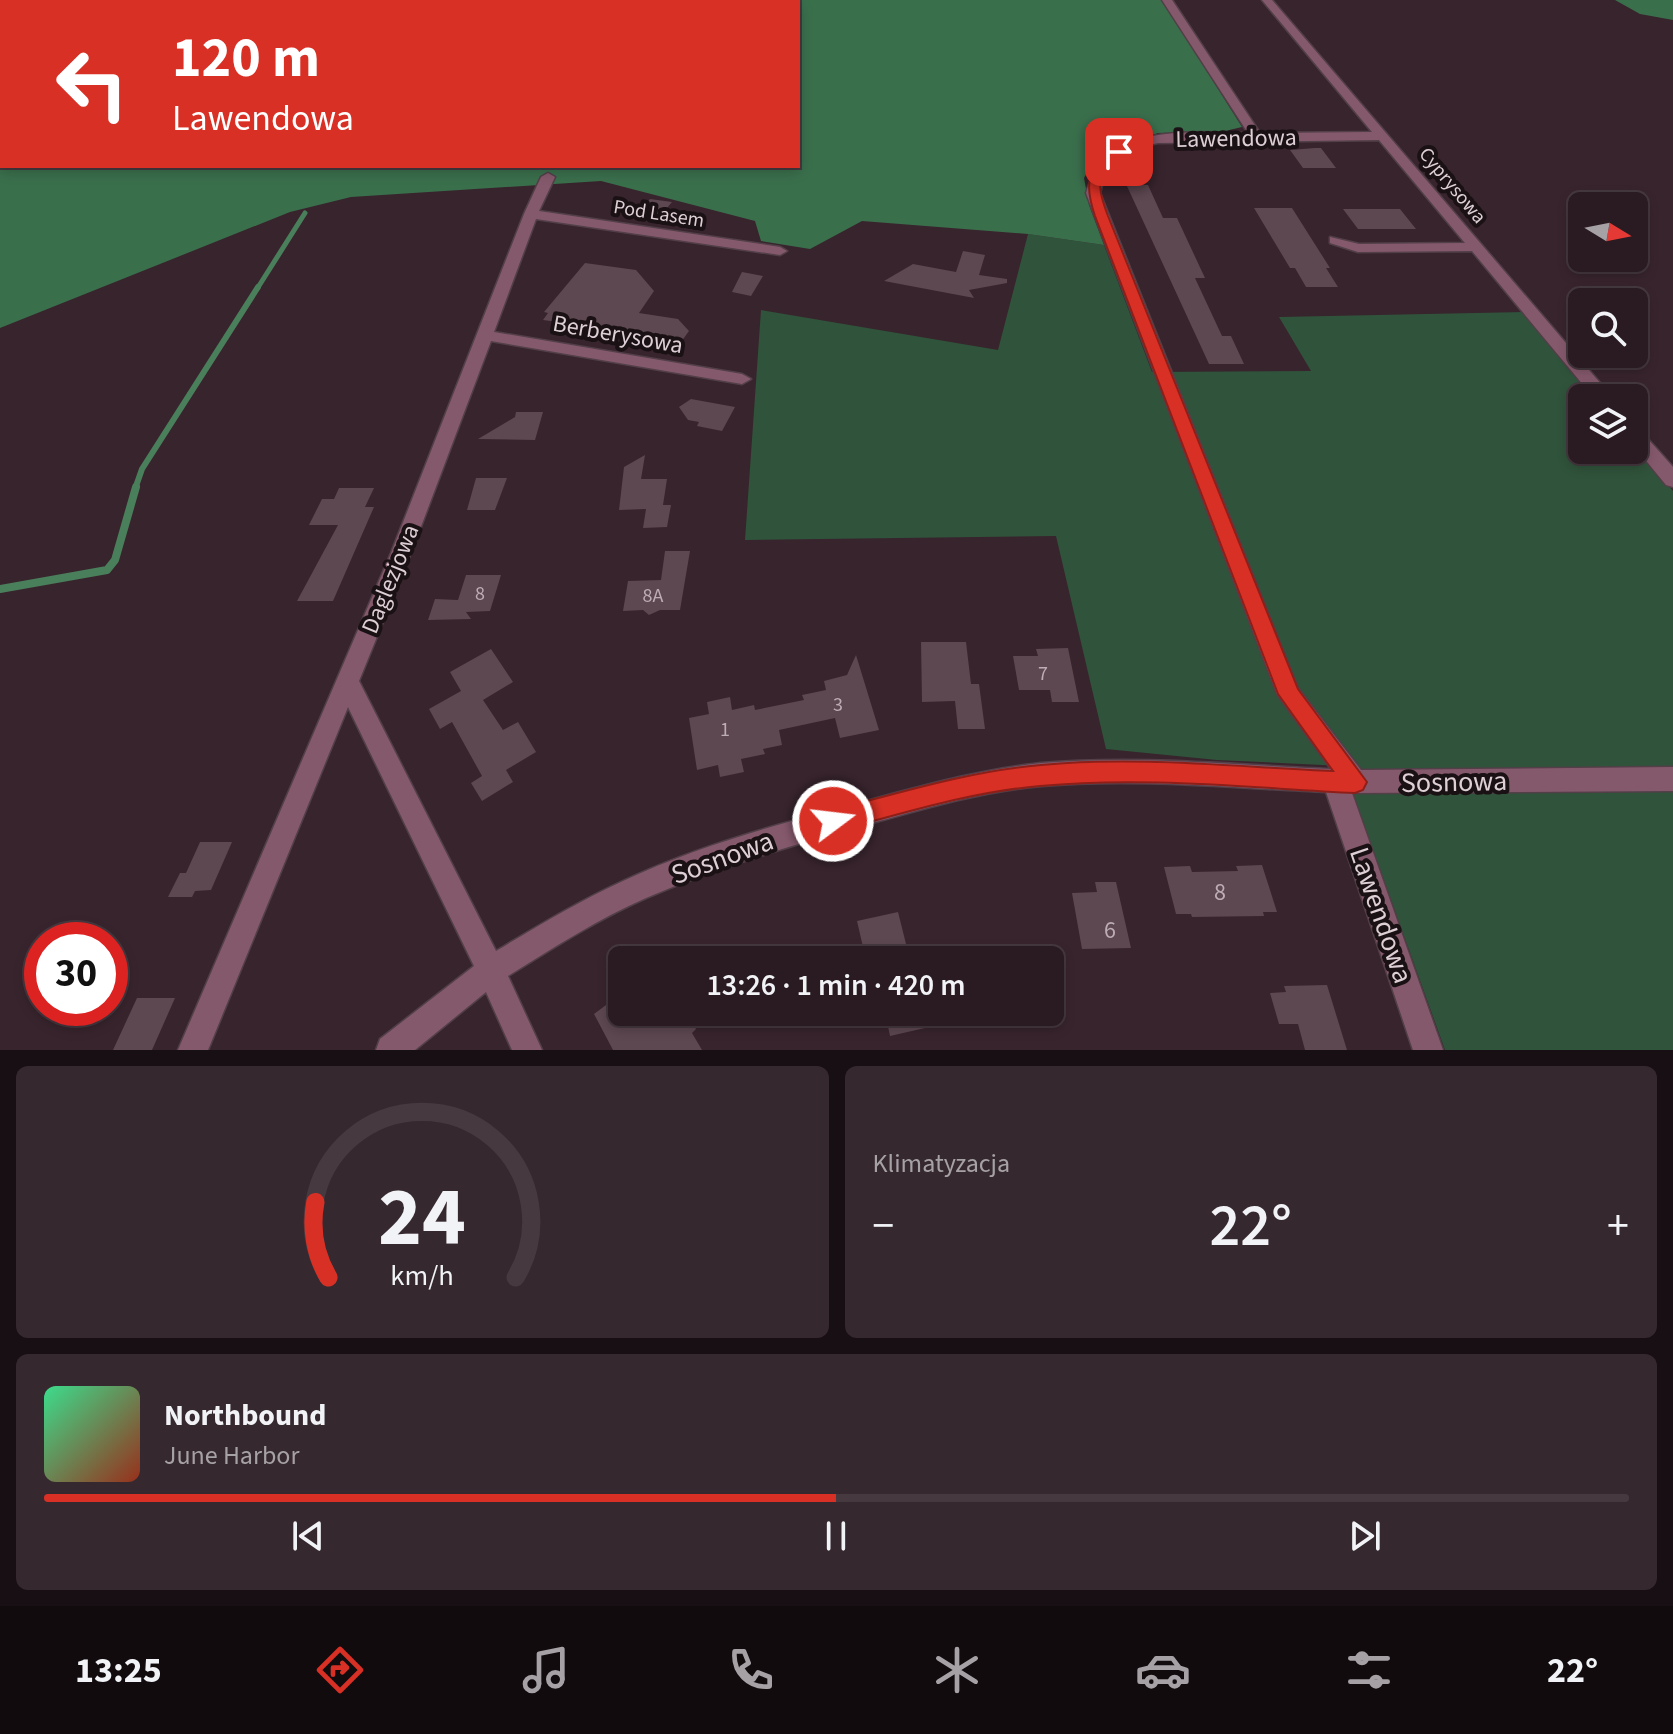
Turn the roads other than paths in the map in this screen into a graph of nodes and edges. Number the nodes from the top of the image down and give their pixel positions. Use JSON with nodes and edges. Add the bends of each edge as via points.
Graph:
{"nodes":[{"id":1,"x":1167,"y":0,"type":"edge"},
{"id":2,"x":1267,"y":0,"type":"edge"},
{"id":3,"x":1384,"y":136,"type":"junction"},
{"id":4,"x":1257,"y":137,"type":"junction"},
{"id":5,"x":548,"y":177,"type":"dead end"},
{"id":6,"x":531,"y":214,"type":"junction"},
{"id":7,"x":1335,"y":240,"type":"dead end"},
{"id":8,"x":1476,"y":247,"type":"junction"},
{"id":9,"x":780,"y":251,"type":"dead end"},
{"id":10,"x":485,"y":335,"type":"junction"},
{"id":11,"x":742,"y":379,"type":"dead end"},
{"id":12,"x":1592,"y":384,"type":"edge"},
{"id":13,"x":1648,"y":451,"type":"edge"},
{"id":14,"x":1673,"y":480,"type":"edge"},
{"id":15,"x":348,"y":683,"type":"junction"},
{"id":16,"x":1673,"y":779,"type":"edge"},
{"id":17,"x":1345,"y":782,"type":"junction"},
{"id":18,"x":491,"y":970,"type":"junction"},
{"id":19,"x":193,"y":1050,"type":"edge"},
{"id":20,"x":391,"y":1050,"type":"edge"},
{"id":21,"x":527,"y":1050,"type":"edge"},
{"id":22,"x":1428,"y":1050,"type":"edge"}],
"edges":[{"from":1,"to":4,"type":"street"},
{"from":2,"to":3,"type":"street","name":"Cyprysowa"},
{"from":3,"to":4,"type":"street","name":"Lawendowa"},
{"from":3,"to":8,"type":"street","name":"Cyprysowa"},
{"from":4,"to":17,"type":"street","name":"Lawendowa","via":[[1173,137],[1135,145],[1105,159],[1093,193],[1289,694]]},
{"from":5,"to":6,"type":"street","name":"Daglezjowa"},
{"from":6,"to":9,"type":"street","name":"Pod Lasem"},
{"from":6,"to":10,"type":"street","name":"Daglezjowa"},
{"from":7,"to":8,"type":"street","via":[[1358,248]]},
{"from":8,"to":12,"type":"street","name":"Cyprysowa"},
{"from":10,"to":11,"type":"street","name":"Berberysowa"},
{"from":10,"to":15,"type":"street","name":"Daglezjowa"},
{"from":13,"to":14,"type":"street"},
{"from":15,"to":18,"type":"street"},
{"from":15,"to":19,"type":"street","name":"Daglezjowa"},
{"from":16,"to":17,"type":"street","name":"Sosnowa"},
{"from":17,"to":18,"type":"street","name":"Sosnowa","via":[[1106,771],[966,786],[701,862],[572,921]]},
{"from":17,"to":22,"type":"street","name":"Lawendowa"},
{"from":18,"to":20,"type":"street","name":"Sosnowa"},
{"from":18,"to":21,"type":"street"}]}
